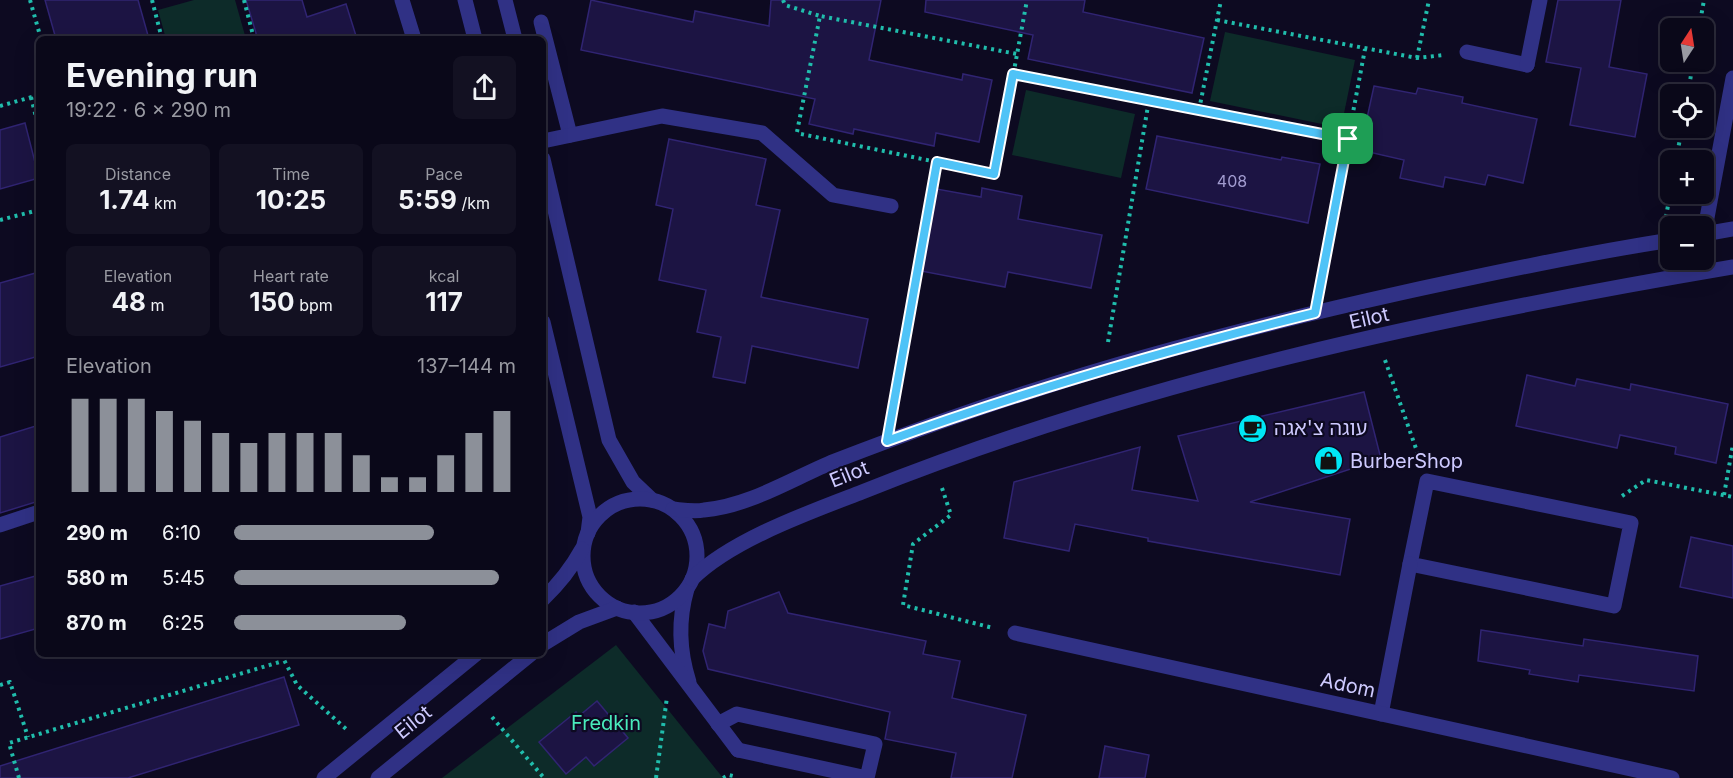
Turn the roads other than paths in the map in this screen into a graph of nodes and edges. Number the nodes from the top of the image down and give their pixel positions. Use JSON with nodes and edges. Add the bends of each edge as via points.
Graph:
{"nodes":[{"id":1,"x":402,"y":0,"type":"edge"},
{"id":2,"x":465,"y":0,"type":"edge"},
{"id":3,"x":506,"y":0,"type":"edge"},
{"id":4,"x":1540,"y":0,"type":"edge"},
{"id":5,"x":541,"y":22,"type":"dead end"},
{"id":6,"x":413,"y":36,"type":"edge"},
{"id":7,"x":474,"y":36,"type":"edge"},
{"id":8,"x":514,"y":36,"type":"edge"},
{"id":9,"x":545,"y":36,"type":"edge"},
{"id":10,"x":546,"y":41,"type":"edge"},
{"id":11,"x":1467,"y":52,"type":"road end"},
{"id":12,"x":1733,"y":78,"type":"edge"},
{"id":13,"x":570,"y":135,"type":"junction"},
{"id":14,"x":546,"y":140,"type":"edge"},
{"id":15,"x":546,"y":172,"type":"edge"},
{"id":16,"x":891,"y":206,"type":"dead end"},
{"id":17,"x":1707,"y":216,"type":"edge"},
{"id":18,"x":1733,"y":229,"type":"edge"},
{"id":19,"x":1714,"y":232,"type":"edge"},
{"id":20,"x":1660,"y":242,"type":"edge"},
{"id":21,"x":1733,"y":267,"type":"edge"},
{"id":22,"x":546,"y":335,"type":"edge"},
{"id":23,"x":652,"y":501,"type":"junction"},
{"id":24,"x":673,"y":509,"type":"junction"},
{"id":25,"x":36,"y":513,"type":"edge"},
{"id":26,"x":0,"y":525,"type":"edge"},
{"id":27,"x":586,"y":539,"type":"junction"},
{"id":28,"x":1410,"y":564,"type":"junction"},
{"id":29,"x":689,"y":584,"type":"junction"},
{"id":30,"x":546,"y":596,"type":"edge"},
{"id":31,"x":617,"y":608,"type":"junction"},
{"id":32,"x":634,"y":612,"type":"junction"},
{"id":33,"x":1015,"y":633,"type":"road end"},
{"id":34,"x":546,"y":642,"type":"edge"},
{"id":35,"x":472,"y":657,"type":"edge"},
{"id":36,"x":527,"y":657,"type":"edge"},
{"id":37,"x":691,"y":688,"type":"junction"},
{"id":38,"x":1381,"y":714,"type":"junction"},
{"id":39,"x":718,"y":724,"type":"junction"},
{"id":40,"x":324,"y":778,"type":"edge"},
{"id":41,"x":378,"y":778,"type":"edge"},
{"id":42,"x":1671,"y":778,"type":"edge"}],
"edges":[{"from":1,"to":6,"type":"street"},
{"from":2,"to":7,"type":"street"},
{"from":3,"to":8,"type":"street"},
{"from":4,"to":11,"type":"street","via":[[1527,65]]},
{"from":5,"to":9,"type":"street"},
{"from":10,"to":13,"type":"street"},
{"from":12,"to":17,"type":"street"},
{"from":13,"to":14,"type":"street"},
{"from":13,"to":16,"type":"street","via":[[662,116],[762,133],[833,195]]},
{"from":15,"to":23,"type":"street","via":[[609,440],[633,482]]},
{"from":18,"to":19,"type":"street"},
{"from":20,"to":24,"type":"street","name":"Eilot","via":[[1472,278],[1185,346],[959,415],[726,506],[702,511]]},
{"from":21,"to":29,"type":"street","name":"Eilot","via":[[1377,337],[1114,405],[972,450],[830,504],[706,564]]},
{"from":22,"to":27,"type":"street","via":[[590,518]]},
{"from":23,"to":24,"type":"street"},
{"from":23,"to":27,"type":"street","via":[[618,503],[600,515]]},
{"from":24,"to":29,"type":"street","via":[[688,525],[696,546],[696,568]]},
{"from":25,"to":26,"type":"street"},
{"from":27,"to":30,"type":"street","via":[[572,568]]},
{"from":27,"to":31,"type":"street","via":[[583,555],[587,577],[599,596]]},
{"from":28,"to":28,"type":"street","via":[[1614,606],[1631,523],[1428,481]]},
{"from":28,"to":38,"type":"street"},
{"from":29,"to":32,"type":"street","via":[[671,604],[651,612]]},
{"from":29,"to":37,"type":"street","via":[[680,633]]},
{"from":31,"to":32,"type":"street"},
{"from":31,"to":34,"type":"street","via":[[579,622]]},
{"from":32,"to":37,"type":"street"},
{"from":33,"to":38,"type":"street","name":"Adom"},
{"from":35,"to":40,"type":"street","name":"Eilot"},
{"from":36,"to":41,"type":"street","name":"Eilot"},
{"from":37,"to":39,"type":"street"},
{"from":38,"to":42,"type":"street","name":"Adom"},
{"from":39,"to":39,"type":"street","via":[[738,750],[867,778],[874,744],[737,714]]}]}
